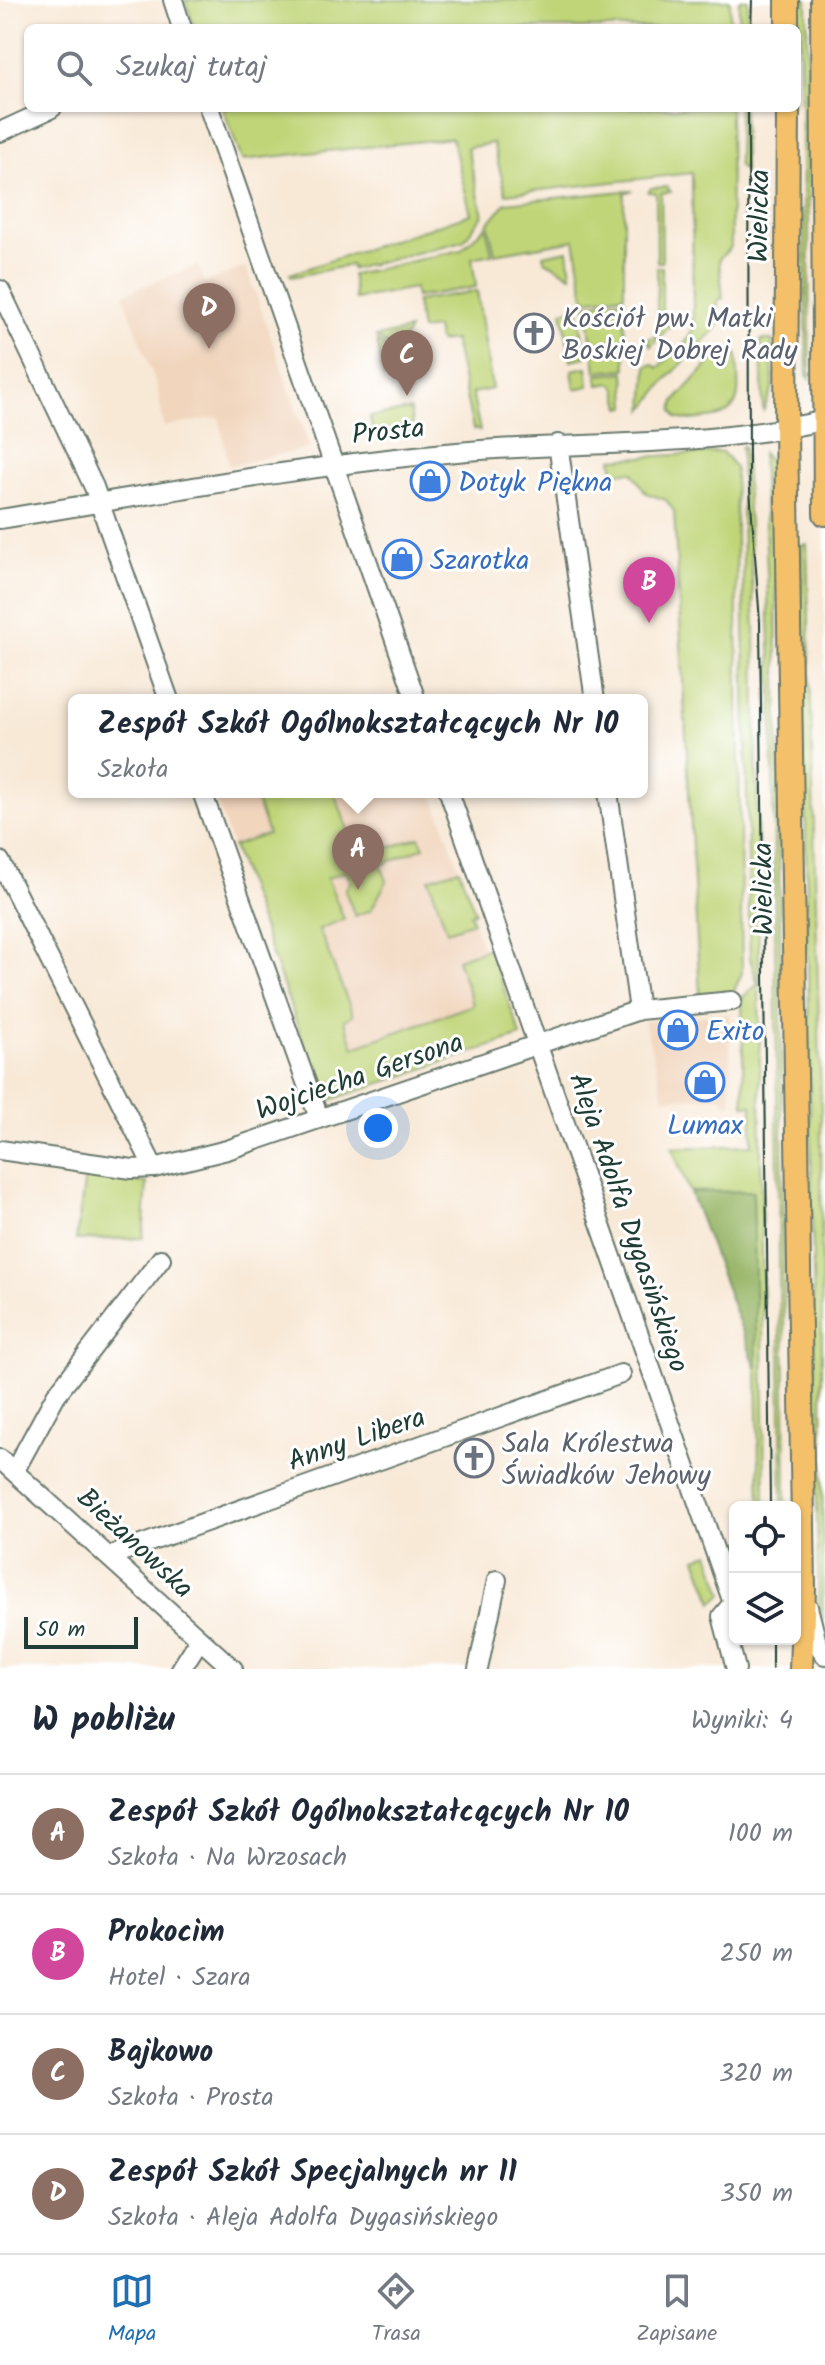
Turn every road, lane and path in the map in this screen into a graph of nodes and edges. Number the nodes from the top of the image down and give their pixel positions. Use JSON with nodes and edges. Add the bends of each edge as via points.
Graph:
{"nodes":[{"id":1,"x":173,"y":0,"type":"edge"},
{"id":2,"x":787,"y":0,"type":"edge"},
{"id":3,"x":822,"y":0,"type":"edge"},
{"id":4,"x":181,"y":24,"type":"edge"},
{"id":5,"x":787,"y":24,"type":"edge"},
{"id":6,"x":43,"y":112,"type":"edge"},
{"id":7,"x":210,"y":112,"type":"edge"},
{"id":8,"x":788,"y":112,"type":"edge"},
{"id":9,"x":0,"y":132,"type":"edge"},
{"id":10,"x":0,"y":290,"type":"edge"},
{"id":11,"x":825,"y":420,"type":"edge"},
{"id":12,"x":786,"y":429,"type":"junction"},
{"id":13,"x":558,"y":444,"type":"junction"},
{"id":14,"x":333,"y":464,"type":"junction"},
{"id":15,"x":101,"y":503,"type":"junction"},
{"id":16,"x":825,"y":514,"type":"edge"},
{"id":17,"x":0,"y":519,"type":"edge"},
{"id":18,"x":167,"y":694,"type":"edge"},
{"id":19,"x":414,"y":694,"type":"edge"},
{"id":20,"x":594,"y":694,"type":"edge"},
{"id":21,"x":204,"y":798,"type":"edge"},
{"id":22,"x":451,"y":798,"type":"edge"},
{"id":23,"x":609,"y":798,"type":"edge"},
{"id":24,"x":0,"y":861,"type":"edge"},
{"id":25,"x":732,"y":1001,"type":"dead end"},
{"id":26,"x":639,"y":1010,"type":"junction"},
{"id":27,"x":539,"y":1045,"type":"junction"},
{"id":28,"x":319,"y":1118,"type":"junction"},
{"id":29,"x":0,"y":1150,"type":"edge"},
{"id":30,"x":154,"y":1168,"type":"junction"},
{"id":31,"x":161,"y":1259,"type":"dead end"},
{"id":32,"x":621,"y":1374,"type":"dead end"},
{"id":33,"x":8,"y":1464,"type":"edge"},
{"id":34,"x":110,"y":1556,"type":"junction"},
{"id":35,"x":497,"y":1580,"type":"dead end"},
{"id":36,"x":804,"y":1589,"type":"junction"},
{"id":37,"x":200,"y":1639,"type":"junction"},
{"id":38,"x":825,"y":1655,"type":"edge"},
{"id":39,"x":181,"y":1669,"type":"edge"},
{"id":40,"x":233,"y":1669,"type":"edge"},
{"id":41,"x":478,"y":1669,"type":"edge"},
{"id":42,"x":736,"y":1669,"type":"edge"},
{"id":43,"x":801,"y":1669,"type":"edge"}],
"edges":[{"from":1,"to":4,"type":"street"},
{"from":2,"to":5,"type":"main road"},
{"from":3,"to":11,"type":"main road"},
{"from":6,"to":9,"type":"street"},
{"from":7,"to":14,"type":"street"},
{"from":8,"to":12,"type":"main road","name":"Wielicka"},
{"from":10,"to":15,"type":"street"},
{"from":11,"to":12,"type":"street","name":"Prosta"},
{"from":11,"to":16,"type":"main road"},
{"from":12,"to":13,"type":"street","name":"Prosta"},
{"from":12,"to":36,"type":"main road","name":"Wielicka"},
{"from":13,"to":14,"type":"street","name":"Prosta"},
{"from":13,"to":20,"type":"street"},
{"from":14,"to":15,"type":"street","name":"Prosta"},
{"from":14,"to":19,"type":"street"},
{"from":15,"to":17,"type":"street","name":"Prosta"},
{"from":15,"to":18,"type":"street"},
{"from":21,"to":28,"type":"street"},
{"from":22,"to":27,"type":"street","name":"Aleja Adolfa Dygasińskiego"},
{"from":23,"to":26,"type":"street"},
{"from":24,"to":30,"type":"street"},
{"from":25,"to":26,"type":"street","name":"Wojciecha Gersona"},
{"from":26,"to":27,"type":"street","name":"Wojciecha Gersona"},
{"from":27,"to":28,"type":"street","name":"Wojciecha Gersona"},
{"from":27,"to":42,"type":"street","name":"Aleja Adolfa Dygasińskiego","via":[[733,1603],[722,1616]]},
{"from":28,"to":30,"type":"street","name":"Wojciecha Gersona"},
{"from":29,"to":30,"type":"street","name":"Wojciecha Gersona"},
{"from":31,"to":33,"type":"street"},
{"from":32,"to":34,"type":"street","name":"Anny Libera"},
{"from":33,"to":34,"type":"street","name":"Bieżanowska"},
{"from":34,"to":37,"type":"street","name":"Bieżanowska"},
{"from":35,"to":41,"type":"street"},
{"from":36,"to":38,"type":"street"},
{"from":36,"to":43,"type":"main road","name":"Wielicka"},
{"from":37,"to":39,"type":"street"},
{"from":37,"to":40,"type":"street","name":"Bieżanowska"}]}
